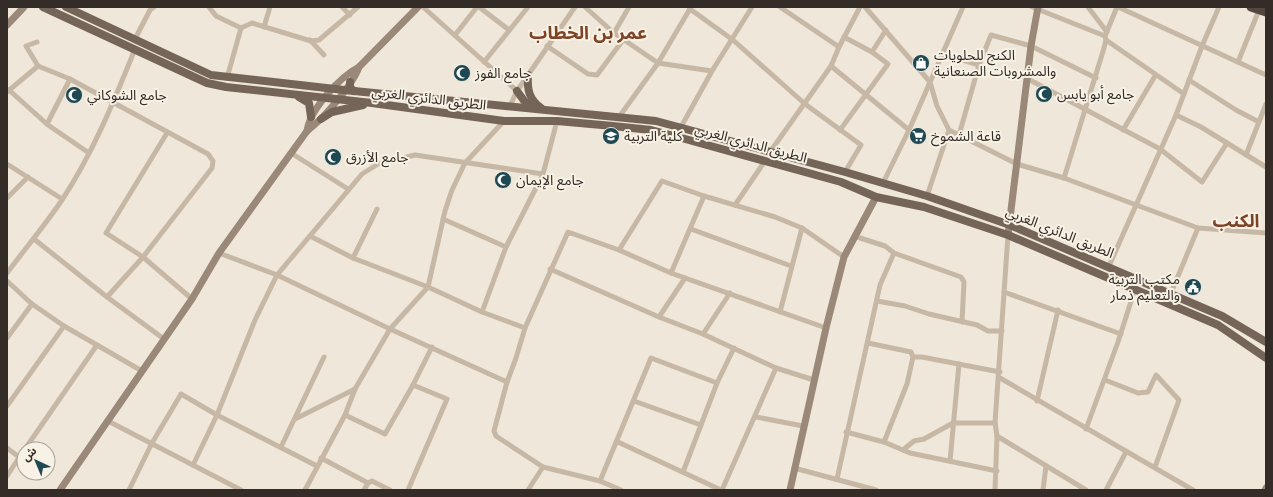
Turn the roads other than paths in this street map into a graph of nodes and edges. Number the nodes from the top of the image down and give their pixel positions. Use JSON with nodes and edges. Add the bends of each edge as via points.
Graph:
{"nodes":[{"id":1,"x":24,"y":7,"type":"edge"},
{"id":2,"x":45,"y":7,"type":"edge"},
{"id":3,"x":66,"y":7,"type":"edge"},
{"id":4,"x":154,"y":7,"type":"edge"},
{"id":5,"x":209,"y":7,"type":"edge"},
{"id":6,"x":270,"y":7,"type":"edge"},
{"id":7,"x":342,"y":7,"type":"edge"},
{"id":8,"x":358,"y":7,"type":"edge"},
{"id":9,"x":418,"y":7,"type":"edge"},
{"id":10,"x":423,"y":7,"type":"edge"},
{"id":11,"x":478,"y":7,"type":"edge"},
{"id":12,"x":528,"y":7,"type":"edge"},
{"id":13,"x":575,"y":7,"type":"edge"},
{"id":14,"x":585,"y":7,"type":"edge"},
{"id":15,"x":629,"y":7,"type":"edge"},
{"id":16,"x":752,"y":7,"type":"edge"},
{"id":17,"x":780,"y":7,"type":"edge"},
{"id":18,"x":860,"y":7,"type":"edge"},
{"id":19,"x":865,"y":7,"type":"edge"},
{"id":20,"x":963,"y":7,"type":"edge"},
{"id":21,"x":1088,"y":7,"type":"edge"},
{"id":22,"x":1117,"y":7,"type":"edge"},
{"id":23,"x":1219,"y":7,"type":"edge"},
{"id":24,"x":690,"y":8,"type":"edge"},
{"id":25,"x":1036,"y":8,"type":"edge"},
{"id":26,"x":1259,"y":10,"type":"edge"},
{"id":27,"x":350,"y":15,"type":"junction"},
{"id":28,"x":7,"y":25,"type":"edge"},
{"id":29,"x":264,"y":27,"type":"junction"},
{"id":30,"x":241,"y":28,"type":"junction"},
{"id":31,"x":509,"y":30,"type":"junction"},
{"id":32,"x":886,"y":30,"type":"junction"},
{"id":33,"x":614,"y":33,"type":"junction"},
{"id":34,"x":455,"y":35,"type":"junction"},
{"id":35,"x":1106,"y":36,"type":"junction"},
{"id":36,"x":844,"y":37,"type":"junction"},
{"id":37,"x":135,"y":38,"type":"junction"},
{"id":38,"x":310,"y":40,"type":"junction"},
{"id":39,"x":623,"y":40,"type":"junction"},
{"id":40,"x":733,"y":40,"type":"junction"},
{"id":41,"x":37,"y":42,"type":"dead end"},
{"id":42,"x":547,"y":46,"type":"junction"},
{"id":43,"x":1031,"y":46,"type":"junction"},
{"id":44,"x":1202,"y":46,"type":"junction"},
{"id":45,"x":839,"y":47,"type":"junction"},
{"id":46,"x":135,"y":49,"type":"junction"},
{"id":47,"x":872,"y":52,"type":"junction"},
{"id":48,"x":943,"y":54,"type":"junction"},
{"id":49,"x":324,"y":55,"type":"dead end"},
{"id":50,"x":484,"y":62,"type":"junction"},
{"id":51,"x":1238,"y":62,"type":"junction"},
{"id":52,"x":658,"y":63,"type":"junction"},
{"id":53,"x":979,"y":65,"type":"junction"},
{"id":54,"x":38,"y":66,"type":"junction"},
{"id":55,"x":831,"y":66,"type":"junction"},
{"id":56,"x":359,"y":67,"type":"junction"},
{"id":57,"x":937,"y":68,"type":"junction"},
{"id":58,"x":712,"y":71,"type":"junction"},
{"id":59,"x":922,"y":73,"type":"junction"},
{"id":60,"x":528,"y":75,"type":"junction"},
{"id":61,"x":1266,"y":75,"type":"edge"},
{"id":62,"x":1156,"y":76,"type":"junction"},
{"id":63,"x":227,"y":78,"type":"junction"},
{"id":64,"x":1028,"y":78,"type":"junction"},
{"id":65,"x":1096,"y":78,"type":"junction"},
{"id":66,"x":70,"y":79,"type":"junction"},
{"id":67,"x":1189,"y":80,"type":"junction"},
{"id":68,"x":350,"y":82,"type":"junction"},
{"id":69,"x":930,"y":82,"type":"junction"},
{"id":70,"x":333,"y":89,"type":"junction"},
{"id":71,"x":344,"y":90,"type":"junction"},
{"id":72,"x":8,"y":91,"type":"edge"},
{"id":73,"x":354,"y":91,"type":"junction"},
{"id":74,"x":517,"y":91,"type":"junction"},
{"id":75,"x":1184,"y":94,"type":"junction"},
{"id":76,"x":297,"y":96,"type":"junction"},
{"id":77,"x":866,"y":96,"type":"junction"},
{"id":78,"x":323,"y":99,"type":"junction"},
{"id":79,"x":337,"y":100,"type":"junction"},
{"id":80,"x":112,"y":103,"type":"junction"},
{"id":81,"x":372,"y":103,"type":"junction"},
{"id":82,"x":806,"y":104,"type":"junction"},
{"id":83,"x":1266,"y":104,"type":"edge"},
{"id":84,"x":510,"y":106,"type":"junction"},
{"id":85,"x":542,"y":109,"type":"junction"},
{"id":86,"x":1085,"y":110,"type":"junction"},
{"id":87,"x":1176,"y":115,"type":"junction"},
{"id":88,"x":618,"y":117,"type":"junction"},
{"id":89,"x":311,"y":118,"type":"junction"},
{"id":90,"x":321,"y":119,"type":"junction"},
{"id":91,"x":557,"y":120,"type":"junction"},
{"id":92,"x":504,"y":121,"type":"junction"},
{"id":93,"x":1259,"y":122,"type":"junction"},
{"id":94,"x":47,"y":124,"type":"junction"},
{"id":95,"x":613,"y":126,"type":"junction"},
{"id":96,"x":681,"y":127,"type":"junction"},
{"id":97,"x":840,"y":130,"type":"junction"},
{"id":98,"x":909,"y":130,"type":"junction"},
{"id":99,"x":949,"y":130,"type":"junction"},
{"id":100,"x":1123,"y":130,"type":"junction"},
{"id":101,"x":307,"y":131,"type":"junction"},
{"id":102,"x":167,"y":133,"type":"junction"},
{"id":103,"x":959,"y":135,"type":"junction"},
{"id":104,"x":1227,"y":143,"type":"junction"},
{"id":105,"x":1160,"y":150,"type":"junction"},
{"id":106,"x":770,"y":152,"type":"junction"},
{"id":107,"x":89,"y":153,"type":"junction"},
{"id":108,"x":291,"y":153,"type":"junction"},
{"id":109,"x":1246,"y":155,"type":"junction"},
{"id":110,"x":764,"y":161,"type":"junction"},
{"id":111,"x":7,"y":164,"type":"edge"},
{"id":112,"x":465,"y":164,"type":"junction"},
{"id":113,"x":1017,"y":164,"type":"junction"},
{"id":114,"x":1266,"y":167,"type":"edge"},
{"id":115,"x":845,"y":172,"type":"junction"},
{"id":116,"x":543,"y":174,"type":"junction"},
{"id":117,"x":28,"y":177,"type":"junction"},
{"id":118,"x":1064,"y":178,"type":"junction"},
{"id":119,"x":883,"y":183,"type":"junction"},
{"id":120,"x":348,"y":189,"type":"junction"},
{"id":121,"x":704,"y":196,"type":"junction"},
{"id":122,"x":927,"y":196,"type":"junction"},
{"id":123,"x":876,"y":197,"type":"junction"},
{"id":124,"x":7,"y":198,"type":"edge"},
{"id":125,"x":62,"y":199,"type":"junction"},
{"id":126,"x":736,"y":205,"type":"junction"},
{"id":127,"x":1135,"y":205,"type":"junction"},
{"id":128,"x":924,"y":207,"type":"junction"},
{"id":129,"x":377,"y":209,"type":"dead end"},
{"id":130,"x":443,"y":219,"type":"junction"},
{"id":131,"x":1010,"y":225,"type":"junction"},
{"id":132,"x":691,"y":228,"type":"junction"},
{"id":133,"x":802,"y":228,"type":"junction"},
{"id":134,"x":1198,"y":228,"type":"junction"},
{"id":135,"x":1266,"y":233,"type":"edge"},
{"id":136,"x":1008,"y":235,"type":"junction"},
{"id":137,"x":310,"y":236,"type":"junction"},
{"id":138,"x":854,"y":236,"type":"junction"},
{"id":139,"x":34,"y":239,"type":"junction"},
{"id":140,"x":506,"y":247,"type":"junction"},
{"id":141,"x":619,"y":250,"type":"junction"},
{"id":142,"x":219,"y":253,"type":"junction"},
{"id":143,"x":894,"y":253,"type":"junction"},
{"id":144,"x":143,"y":257,"type":"junction"},
{"id":145,"x":844,"y":257,"type":"junction"},
{"id":146,"x":353,"y":258,"type":"junction"},
{"id":147,"x":791,"y":266,"type":"junction"},
{"id":148,"x":1109,"y":266,"type":"junction"},
{"id":149,"x":550,"y":269,"type":"junction"},
{"id":150,"x":7,"y":273,"type":"edge"},
{"id":151,"x":671,"y":273,"type":"junction"},
{"id":152,"x":277,"y":275,"type":"junction"},
{"id":153,"x":685,"y":278,"type":"junction"},
{"id":154,"x":7,"y":281,"type":"edge"},
{"id":155,"x":428,"y":287,"type":"junction"},
{"id":156,"x":1135,"y":289,"type":"junction"},
{"id":157,"x":1004,"y":292,"type":"junction"},
{"id":158,"x":1171,"y":293,"type":"junction"},
{"id":159,"x":730,"y":294,"type":"junction"},
{"id":160,"x":107,"y":297,"type":"junction"},
{"id":161,"x":192,"y":299,"type":"junction"},
{"id":162,"x":877,"y":300,"type":"junction"},
{"id":163,"x":32,"y":304,"type":"junction"},
{"id":164,"x":1058,"y":310,"type":"junction"},
{"id":165,"x":482,"y":312,"type":"junction"},
{"id":166,"x":780,"y":312,"type":"junction"},
{"id":167,"x":659,"y":317,"type":"junction"},
{"id":168,"x":962,"y":322,"type":"junction"},
{"id":169,"x":64,"y":326,"type":"junction"},
{"id":170,"x":524,"y":328,"type":"junction"},
{"id":171,"x":826,"y":328,"type":"junction"},
{"id":172,"x":390,"y":329,"type":"junction"},
{"id":173,"x":1002,"y":331,"type":"junction"},
{"id":174,"x":703,"y":334,"type":"junction"},
{"id":175,"x":1121,"y":334,"type":"junction"},
{"id":176,"x":7,"y":338,"type":"edge"},
{"id":177,"x":164,"y":339,"type":"junction"},
{"id":178,"x":1266,"y":342,"type":"edge"},
{"id":179,"x":868,"y":343,"type":"junction"},
{"id":180,"x":97,"y":345,"type":"junction"},
{"id":181,"x":432,"y":347,"type":"junction"},
{"id":182,"x":734,"y":348,"type":"junction"},
{"id":183,"x":324,"y":357,"type":"dead end"},
{"id":184,"x":914,"y":357,"type":"junction"},
{"id":185,"x":1266,"y":358,"type":"edge"},
{"id":186,"x":959,"y":364,"type":"junction"},
{"id":187,"x":776,"y":368,"type":"junction"},
{"id":188,"x":142,"y":371,"type":"junction"},
{"id":189,"x":1000,"y":372,"type":"junction"},
{"id":190,"x":1000,"y":378,"type":"junction"},
{"id":191,"x":814,"y":380,"type":"junction"},
{"id":192,"x":1104,"y":380,"type":"junction"},
{"id":193,"x":507,"y":382,"type":"junction"},
{"id":194,"x":717,"y":383,"type":"junction"},
{"id":195,"x":413,"y":385,"type":"junction"},
{"id":196,"x":355,"y":389,"type":"junction"},
{"id":197,"x":634,"y":401,"type":"junction"},
{"id":198,"x":1037,"y":401,"type":"junction"},
{"id":199,"x":7,"y":406,"type":"edge"},
{"id":200,"x":217,"y":415,"type":"junction"},
{"id":201,"x":345,"y":415,"type":"junction"},
{"id":202,"x":756,"y":418,"type":"junction"},
{"id":203,"x":294,"y":419,"type":"junction"},
{"id":204,"x":108,"y":421,"type":"junction"},
{"id":205,"x":953,"y":422,"type":"junction"},
{"id":206,"x":995,"y":423,"type":"junction"},
{"id":207,"x":701,"y":425,"type":"junction"},
{"id":208,"x":803,"y":426,"type":"junction"},
{"id":209,"x":1086,"y":429,"type":"junction"},
{"id":210,"x":846,"y":432,"type":"junction"},
{"id":211,"x":997,"y":436,"type":"junction"},
{"id":212,"x":30,"y":441,"type":"edge"},
{"id":213,"x":618,"y":442,"type":"junction"},
{"id":214,"x":884,"y":442,"type":"junction"},
{"id":215,"x":152,"y":443,"type":"junction"},
{"id":216,"x":281,"y":447,"type":"junction"},
{"id":217,"x":7,"y":448,"type":"edge"},
{"id":218,"x":904,"y":450,"type":"junction"},
{"id":219,"x":1126,"y":452,"type":"junction"},
{"id":220,"x":16,"y":455,"type":"edge"},
{"id":221,"x":321,"y":458,"type":"junction"},
{"id":222,"x":950,"y":461,"type":"junction"},
{"id":223,"x":16,"y":462,"type":"edge"},
{"id":224,"x":194,"y":465,"type":"junction"},
{"id":225,"x":317,"y":466,"type":"junction"},
{"id":226,"x":1046,"y":466,"type":"junction"},
{"id":227,"x":543,"y":467,"type":"junction"},
{"id":228,"x":1155,"y":467,"type":"junction"},
{"id":229,"x":794,"y":468,"type":"junction"},
{"id":230,"x":997,"y":471,"type":"junction"},
{"id":231,"x":683,"y":472,"type":"junction"},
{"id":232,"x":7,"y":476,"type":"edge"},
{"id":233,"x":837,"y":479,"type":"junction"},
{"id":234,"x":600,"y":482,"type":"junction"},
{"id":235,"x":368,"y":483,"type":"junction"},
{"id":236,"x":60,"y":490,"type":"edge"},
{"id":237,"x":129,"y":490,"type":"edge"},
{"id":238,"x":241,"y":490,"type":"edge"},
{"id":239,"x":305,"y":490,"type":"edge"},
{"id":240,"x":364,"y":490,"type":"edge"},
{"id":241,"x":390,"y":490,"type":"edge"},
{"id":242,"x":408,"y":490,"type":"edge"},
{"id":243,"x":528,"y":490,"type":"edge"},
{"id":244,"x":621,"y":490,"type":"edge"},
{"id":245,"x":722,"y":490,"type":"edge"},
{"id":246,"x":790,"y":490,"type":"edge"},
{"id":247,"x":876,"y":490,"type":"edge"},
{"id":248,"x":995,"y":490,"type":"edge"},
{"id":249,"x":1043,"y":490,"type":"edge"},
{"id":250,"x":1086,"y":490,"type":"edge"},
{"id":251,"x":1106,"y":490,"type":"edge"},
{"id":252,"x":1193,"y":490,"type":"edge"}],
"edges":[{"from":1,"to":28,"type":"street"},
{"from":2,"to":46,"type":"main road","name":"الطريق الدائري الغربي"},
{"from":3,"to":37,"type":"main road","name":"الطريق الدائري الغربي"},
{"from":4,"to":37,"type":"street"},
{"from":5,"to":30,"type":"street","via":[[216,16]]},
{"from":6,"to":29,"type":"street"},
{"from":7,"to":27,"type":"street"},
{"from":8,"to":27,"type":"street"},
{"from":9,"to":56,"type":"street"},
{"from":10,"to":34,"type":"street"},
{"from":11,"to":31,"type":"street"},
{"from":11,"to":34,"type":"street"},
{"from":12,"to":31,"type":"street"},
{"from":13,"to":42,"type":"street"},
{"from":14,"to":33,"type":"street"},
{"from":15,"to":33,"type":"street"},
{"from":16,"to":40,"type":"street"},
{"from":17,"to":45,"type":"street"},
{"from":18,"to":36,"type":"street"},
{"from":19,"to":32,"type":"street"},
{"from":20,"to":48,"type":"street"},
{"from":21,"to":35,"type":"street"},
{"from":22,"to":35,"type":"street"},
{"from":22,"to":44,"type":"street"},
{"from":23,"to":44,"type":"street"},
{"from":24,"to":40,"type":"street"},
{"from":24,"to":52,"type":"street"},
{"from":25,"to":35,"type":"street"},
{"from":25,"to":43,"type":"street"},
{"from":26,"to":51,"type":"street"},
{"from":27,"to":38,"type":"street","via":[[319,40]]},
{"from":29,"to":30,"type":"street","via":[[252,23]]},
{"from":29,"to":38,"type":"street"},
{"from":30,"to":63,"type":"street"},
{"from":31,"to":50,"type":"street"},
{"from":32,"to":47,"type":"street"},
{"from":32,"to":59,"type":"street"},
{"from":33,"to":39,"type":"street"},
{"from":34,"to":50,"type":"street"},
{"from":35,"to":62,"type":"street"},
{"from":35,"to":65,"type":"street"},
{"from":36,"to":45,"type":"street"},
{"from":36,"to":47,"type":"street"},
{"from":37,"to":63,"type":"main road","name":"الطريق الدائري الغربي","via":[[211,75]]},
{"from":38,"to":49,"type":"street"},
{"from":39,"to":42,"type":"street","via":[[597,75],[588,74]]},
{"from":39,"to":52,"type":"street"},
{"from":40,"to":58,"type":"street"},
{"from":40,"to":82,"type":"street"},
{"from":41,"to":54,"type":"street","via":[[26,46]]},
{"from":42,"to":60,"type":"street"},
{"from":43,"to":53,"type":"street","via":[[991,35]]},
{"from":43,"to":64,"type":"street"},
{"from":43,"to":65,"type":"street"},
{"from":44,"to":51,"type":"street"},
{"from":44,"to":67,"type":"street"},
{"from":45,"to":55,"type":"street"},
{"from":46,"to":76,"type":"main road","name":"الطريق الدائري الغربي","via":[[207,83]]},
{"from":46,"to":80,"type":"street"},
{"from":47,"to":77,"type":"street","via":[[888,64]]},
{"from":48,"to":53,"type":"street"},
{"from":48,"to":57,"type":"street"},
{"from":50,"to":74,"type":"street"},
{"from":51,"to":61,"type":"street"},
{"from":52,"to":58,"type":"street"},
{"from":52,"to":88,"type":"street"},
{"from":53,"to":103,"type":"street"},
{"from":54,"to":66,"type":"street"},
{"from":54,"to":72,"type":"street"},
{"from":55,"to":77,"type":"street"},
{"from":55,"to":82,"type":"street"},
{"from":56,"to":68,"type":"street"},
{"from":56,"to":70,"type":"street"},
{"from":57,"to":59,"type":"street","via":[[929,74]]},
{"from":57,"to":69,"type":"street"},
{"from":58,"to":96,"type":"street"},
{"from":59,"to":69,"type":"street"},
{"from":60,"to":74,"type":"street"},
{"from":60,"to":85,"type":"main road","via":[[527,87],[532,101]]},
{"from":62,"to":75,"type":"street"},
{"from":62,"to":100,"type":"street"},
{"from":63,"to":70,"type":"main road","name":"الطريق الدائري الغربي"},
{"from":64,"to":86,"type":"street"},
{"from":64,"to":113,"type":"street"},
{"from":65,"to":86,"type":"street"},
{"from":66,"to":80,"type":"street"},
{"from":66,"to":94,"type":"street"},
{"from":67,"to":75,"type":"street"},
{"from":67,"to":93,"type":"street"},
{"from":68,"to":71,"type":"street"},
{"from":68,"to":73,"type":"main road","via":[[350,88]]},
{"from":69,"to":98,"type":"street"},
{"from":69,"to":99,"type":"street","via":[[937,106]]},
{"from":70,"to":71,"type":"main road","name":"الطريق الدائري الغربي"},
{"from":70,"to":78,"type":"street"},
{"from":71,"to":73,"type":"main road","name":"الطريق الدائري الغربي"},
{"from":71,"to":79,"type":"street"},
{"from":72,"to":94,"type":"street"},
{"from":73,"to":84,"type":"main road","name":"الطريق الدائري الغربي"},
{"from":74,"to":84,"type":"street"},
{"from":74,"to":85,"type":"main road","via":[[525,102]]},
{"from":75,"to":87,"type":"street"},
{"from":76,"to":78,"type":"main road","name":"الطريق الدائري الغربي"},
{"from":76,"to":89,"type":"main road","via":[[308,104]]},
{"from":77,"to":97,"type":"street"},
{"from":77,"to":98,"type":"street"},
{"from":78,"to":79,"type":"main road","name":"الطريق الدائري الغربي"},
{"from":78,"to":89,"type":"street"},
{"from":79,"to":81,"type":"main road","name":"الطريق الدائري الغربي"},
{"from":79,"to":90,"type":"street"},
{"from":80,"to":102,"type":"street"},
{"from":80,"to":107,"type":"street"},
{"from":81,"to":90,"type":"main road","via":[[332,112]]},
{"from":81,"to":92,"type":"main road","name":"الطريق الدائري الغربي"},
{"from":82,"to":97,"type":"street"},
{"from":82,"to":106,"type":"street"},
{"from":83,"to":93,"type":"street"},
{"from":84,"to":85,"type":"main road","name":"الطريق الدائري الغربي"},
{"from":85,"to":88,"type":"main road","name":"الطريق الدائري الغربي"},
{"from":86,"to":100,"type":"street"},
{"from":86,"to":118,"type":"street"},
{"from":87,"to":104,"type":"street"},
{"from":87,"to":105,"type":"street"},
{"from":88,"to":95,"type":"main road"},
{"from":88,"to":96,"type":"main road","name":"الطريق الدائري الغربي","via":[[656,121]]},
{"from":89,"to":101,"type":"street"},
{"from":90,"to":101,"type":"street"},
{"from":91,"to":92,"type":"main road","name":"الطريق الدائري الغربي"},
{"from":91,"to":95,"type":"main road","name":"الطريق الدائري الغربي"},
{"from":91,"to":116,"type":"street"},
{"from":92,"to":112,"type":"street"},
{"from":93,"to":109,"type":"street"},
{"from":94,"to":107,"type":"street"},
{"from":95,"to":110,"type":"main road","name":"الطريق الدائري الغربي","via":[[651,130]]},
{"from":96,"to":106,"type":"main road","name":"الطريق الدائري الغربي"},
{"from":97,"to":115,"type":"street","via":[[861,146]]},
{"from":98,"to":119,"type":"street"},
{"from":99,"to":103,"type":"street"},
{"from":99,"to":122,"type":"street"},
{"from":100,"to":105,"type":"street"},
{"from":101,"to":108,"type":"street"},
{"from":102,"to":144,"type":"street","via":[[106,233]]},
{"from":102,"to":144,"type":"street","via":[[208,154],[213,161],[212,168]]},
{"from":103,"to":113,"type":"street"},
{"from":104,"to":105,"type":"street","via":[[1202,182]]},
{"from":104,"to":109,"type":"street"},
{"from":105,"to":127,"type":"street"},
{"from":106,"to":110,"type":"main road"},
{"from":106,"to":115,"type":"main road","name":"الطريق الدائري الغربي"},
{"from":107,"to":125,"type":"street"},
{"from":108,"to":120,"type":"street"},
{"from":108,"to":142,"type":"street"},
{"from":109,"to":114,"type":"street"},
{"from":110,"to":123,"type":"main road","name":"الطريق الدائري الغربي","via":[[841,182]]},
{"from":110,"to":126,"type":"street"},
{"from":111,"to":117,"type":"street"},
{"from":112,"to":116,"type":"street"},
{"from":112,"to":120,"type":"street","via":[[415,155],[378,164],[362,174]]},
{"from":112,"to":130,"type":"street","via":[[452,190]]},
{"from":113,"to":118,"type":"street"},
{"from":113,"to":131,"type":"street"},
{"from":115,"to":119,"type":"main road","name":"الطريق الدائري الغربي"},
{"from":116,"to":140,"type":"street"},
{"from":117,"to":124,"type":"street"},
{"from":117,"to":125,"type":"street"},
{"from":118,"to":127,"type":"street"},
{"from":119,"to":122,"type":"main road","name":"الطريق الدائري الغربي"},
{"from":120,"to":137,"type":"street"},
{"from":121,"to":126,"type":"street"},
{"from":121,"to":132,"type":"street"},
{"from":121,"to":141,"type":"street","via":[[662,182]]},
{"from":122,"to":128,"type":"main road"},
{"from":122,"to":131,"type":"main road","name":"الطريق الدائري الغربي"},
{"from":123,"to":128,"type":"main road","name":"الطريق الدائري الغربي"},
{"from":123,"to":138,"type":"street"},
{"from":125,"to":139,"type":"street"},
{"from":126,"to":133,"type":"street"},
{"from":127,"to":134,"type":"street"},
{"from":127,"to":148,"type":"street"},
{"from":128,"to":136,"type":"main road","name":"الطريق الدائري الغربي"},
{"from":129,"to":146,"type":"street"},
{"from":130,"to":140,"type":"street"},
{"from":130,"to":155,"type":"street"},
{"from":131,"to":136,"type":"street"},
{"from":131,"to":148,"type":"main road","name":"الطريق الدائري الغربي"},
{"from":132,"to":147,"type":"street"},
{"from":132,"to":151,"type":"street"},
{"from":133,"to":145,"type":"street"},
{"from":133,"to":147,"type":"street"},
{"from":134,"to":135,"type":"street"},
{"from":134,"to":158,"type":"street"},
{"from":136,"to":156,"type":"main road","name":"الطريق الدائري الغربي"},
{"from":136,"to":157,"type":"street"},
{"from":137,"to":146,"type":"street"},
{"from":137,"to":152,"type":"street"},
{"from":138,"to":143,"type":"street","via":[[885,246]]},
{"from":138,"to":145,"type":"street"},
{"from":139,"to":150,"type":"street"},
{"from":139,"to":160,"type":"street"},
{"from":140,"to":165,"type":"street"},
{"from":141,"to":149,"type":"street","via":[[568,232]]},
{"from":141,"to":151,"type":"street"},
{"from":142,"to":152,"type":"street"},
{"from":142,"to":161,"type":"street"},
{"from":143,"to":162,"type":"street","via":[[880,285]]},
{"from":143,"to":168,"type":"street","via":[[960,277],[964,282]]},
{"from":144,"to":160,"type":"street"},
{"from":144,"to":161,"type":"street"},
{"from":145,"to":171,"type":"street"},
{"from":146,"to":155,"type":"street"},
{"from":147,"to":166,"type":"street"},
{"from":148,"to":158,"type":"main road","name":"الطريق الدائري الغربي"},
{"from":149,"to":167,"type":"street"},
{"from":149,"to":170,"type":"street"},
{"from":151,"to":153,"type":"street"},
{"from":152,"to":172,"type":"street"},
{"from":152,"to":200,"type":"street","via":[[255,320]]},
{"from":153,"to":159,"type":"street"},
{"from":153,"to":167,"type":"street"},
{"from":154,"to":163,"type":"street"},
{"from":155,"to":165,"type":"street"},
{"from":155,"to":172,"type":"street"},
{"from":156,"to":175,"type":"street"},
{"from":156,"to":185,"type":"main road","name":"الطريق الدائري الغربي","via":[[1218,325]]},
{"from":157,"to":164,"type":"street"},
{"from":157,"to":173,"type":"street"},
{"from":158,"to":178,"type":"main road","name":"الطريق الدائري الغربي","via":[[1222,316]]},
{"from":159,"to":166,"type":"street"},
{"from":159,"to":174,"type":"street"},
{"from":160,"to":177,"type":"street"},
{"from":161,"to":177,"type":"street"},
{"from":162,"to":168,"type":"street"},
{"from":162,"to":179,"type":"street"},
{"from":163,"to":169,"type":"street"},
{"from":163,"to":176,"type":"street"},
{"from":164,"to":175,"type":"street"},
{"from":164,"to":198,"type":"street"},
{"from":165,"to":170,"type":"street"},
{"from":166,"to":171,"type":"street"},
{"from":167,"to":174,"type":"street"},
{"from":168,"to":173,"type":"street","via":[[977,325],[988,331]]},
{"from":169,"to":180,"type":"street"},
{"from":169,"to":199,"type":"street"},
{"from":170,"to":193,"type":"street"},
{"from":171,"to":191,"type":"street"},
{"from":172,"to":181,"type":"street"},
{"from":172,"to":196,"type":"street"},
{"from":173,"to":189,"type":"street"},
{"from":174,"to":182,"type":"street"},
{"from":175,"to":192,"type":"street"},
{"from":177,"to":188,"type":"street"},
{"from":179,"to":184,"type":"street","via":[[911,352]]},
{"from":179,"to":210,"type":"street"},
{"from":180,"to":188,"type":"street"},
{"from":180,"to":212,"type":"street"},
{"from":181,"to":193,"type":"street"},
{"from":181,"to":195,"type":"street"},
{"from":182,"to":187,"type":"street"},
{"from":182,"to":194,"type":"street"},
{"from":183,"to":203,"type":"street"},
{"from":184,"to":186,"type":"street"},
{"from":184,"to":214,"type":"street","via":[[907,384]]},
{"from":186,"to":189,"type":"street"},
{"from":186,"to":205,"type":"street"},
{"from":187,"to":191,"type":"street"},
{"from":187,"to":202,"type":"street"},
{"from":188,"to":204,"type":"street"},
{"from":189,"to":190,"type":"street"},
{"from":190,"to":198,"type":"street"},
{"from":190,"to":206,"type":"street"},
{"from":191,"to":208,"type":"street"},
{"from":192,"to":209,"type":"street"},
{"from":192,"to":228,"type":"street","via":[[1138,393],[1148,392],[1156,375],[1179,400]]},
{"from":193,"to":227,"type":"street","via":[[494,431],[496,436]]},
{"from":194,"to":197,"type":"street","via":[[651,358]]},
{"from":194,"to":207,"type":"street"},
{"from":195,"to":201,"type":"street","via":[[385,434]]},
{"from":195,"to":242,"type":"street","via":[[447,399]]},
{"from":196,"to":201,"type":"street"},
{"from":196,"to":203,"type":"street"},
{"from":197,"to":207,"type":"street"},
{"from":197,"to":213,"type":"street"},
{"from":198,"to":209,"type":"street"},
{"from":200,"to":215,"type":"street","via":[[181,394]]},
{"from":200,"to":216,"type":"street"},
{"from":200,"to":224,"type":"street"},
{"from":201,"to":221,"type":"street"},
{"from":202,"to":208,"type":"street"},
{"from":202,"to":245,"type":"street"},
{"from":203,"to":216,"type":"street"},
{"from":204,"to":215,"type":"street"},
{"from":204,"to":236,"type":"street"},
{"from":205,"to":206,"type":"street"},
{"from":205,"to":218,"type":"street","via":[[924,439],[914,441]]},
{"from":205,"to":222,"type":"street"},
{"from":206,"to":211,"type":"street"},
{"from":207,"to":231,"type":"street"},
{"from":208,"to":229,"type":"street"},
{"from":209,"to":219,"type":"street"},
{"from":210,"to":214,"type":"street"},
{"from":210,"to":233,"type":"street"},
{"from":211,"to":226,"type":"street"},
{"from":211,"to":230,"type":"street"},
{"from":213,"to":231,"type":"street"},
{"from":213,"to":234,"type":"street"},
{"from":214,"to":218,"type":"street"},
{"from":215,"to":224,"type":"street"},
{"from":215,"to":237,"type":"street"},
{"from":216,"to":225,"type":"street"},
{"from":217,"to":220,"type":"street"},
{"from":218,"to":222,"type":"street"},
{"from":219,"to":228,"type":"street"},
{"from":219,"to":251,"type":"street"},
{"from":221,"to":225,"type":"street"},
{"from":221,"to":235,"type":"street"},
{"from":222,"to":230,"type":"street"},
{"from":223,"to":232,"type":"street"},
{"from":224,"to":238,"type":"street"},
{"from":225,"to":239,"type":"street"},
{"from":226,"to":249,"type":"street"},
{"from":226,"to":250,"type":"street"},
{"from":227,"to":234,"type":"street"},
{"from":227,"to":243,"type":"street"},
{"from":228,"to":252,"type":"street"},
{"from":229,"to":233,"type":"street"},
{"from":229,"to":246,"type":"street"},
{"from":230,"to":248,"type":"street"},
{"from":231,"to":245,"type":"street"},
{"from":233,"to":247,"type":"street"},
{"from":234,"to":244,"type":"street"},
{"from":235,"to":240,"type":"street"},
{"from":235,"to":241,"type":"street","via":[[372,481]]}]}
